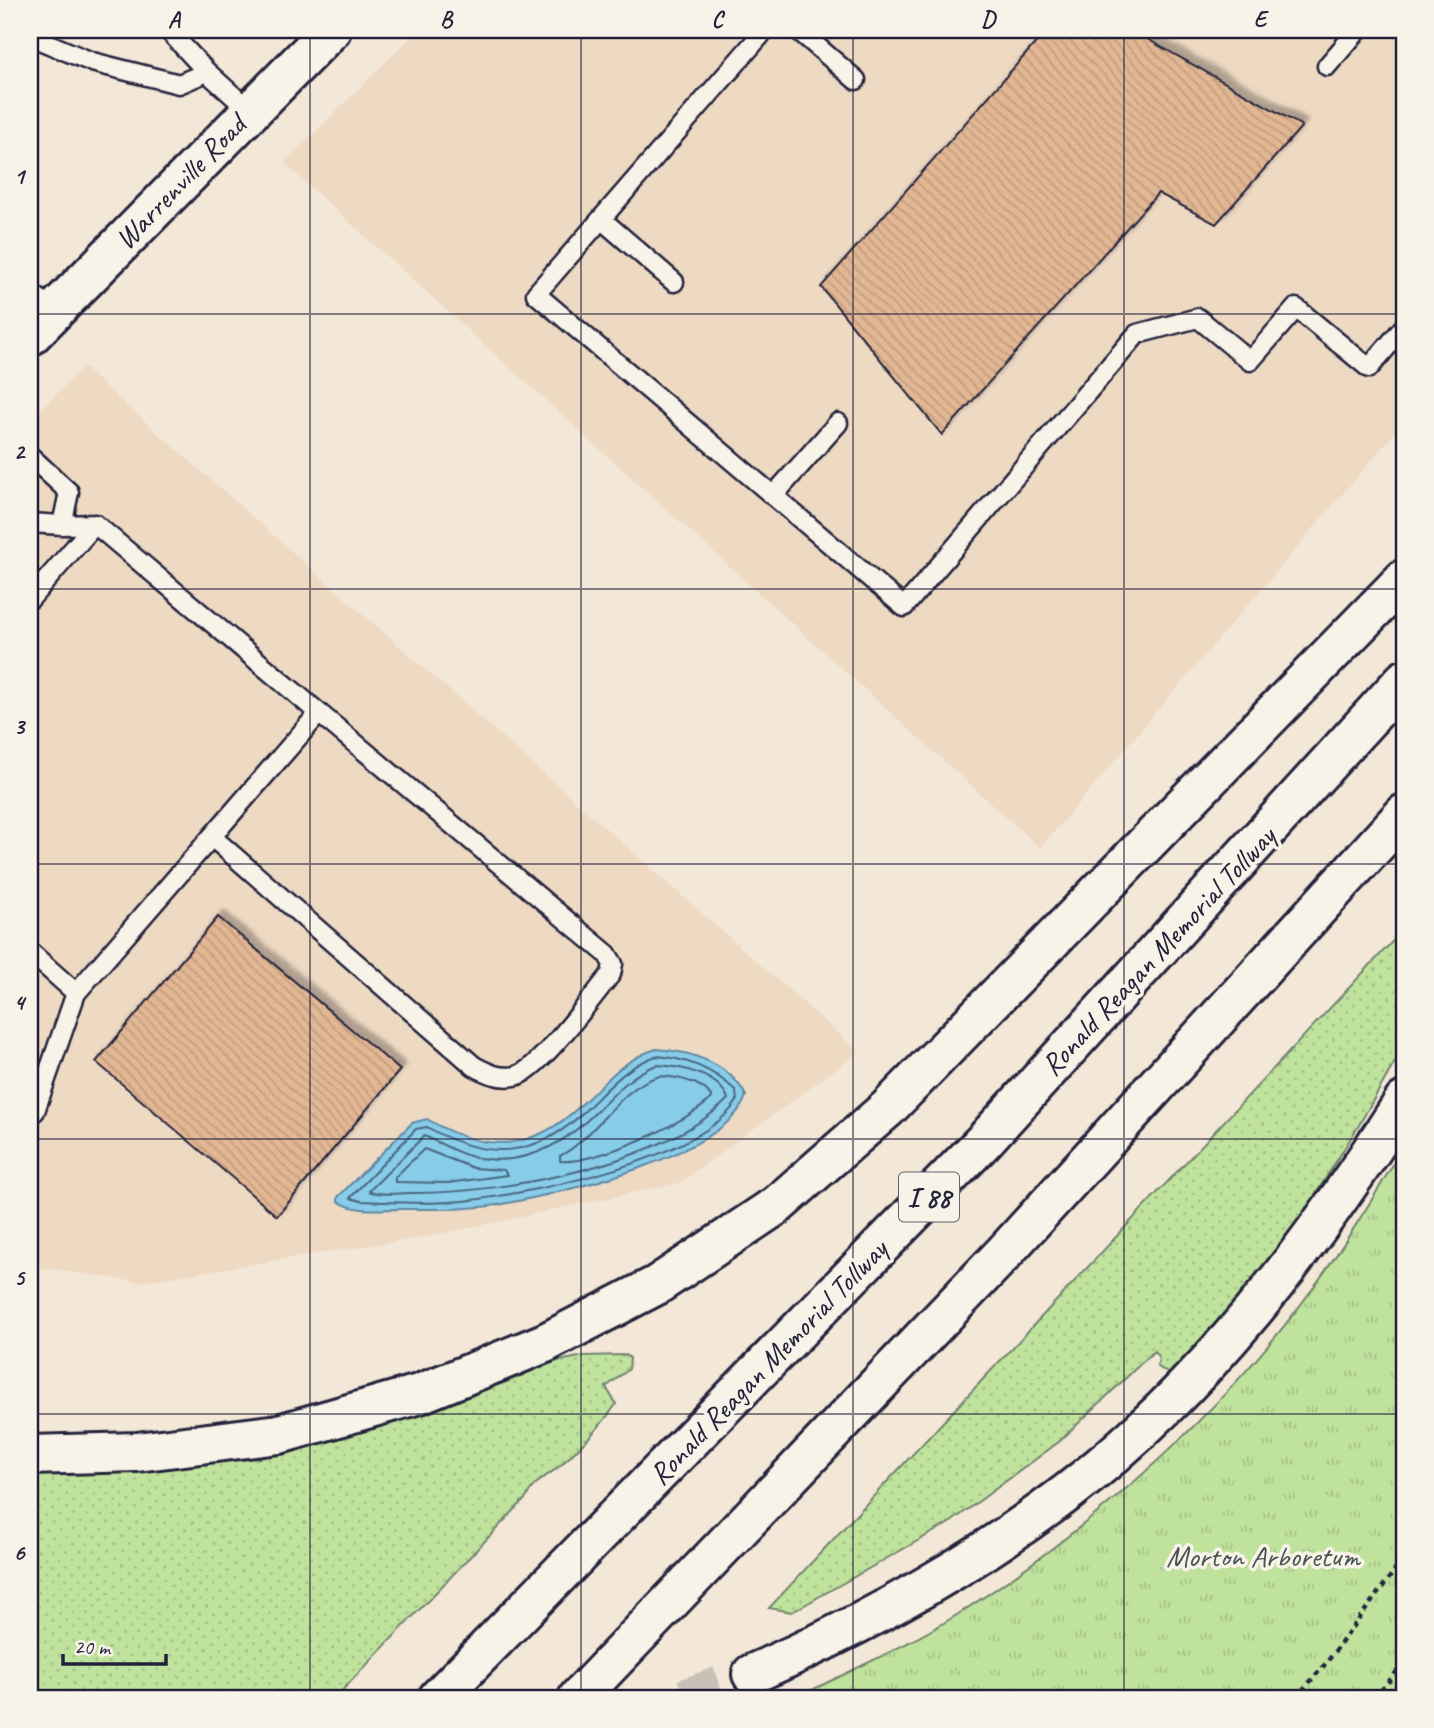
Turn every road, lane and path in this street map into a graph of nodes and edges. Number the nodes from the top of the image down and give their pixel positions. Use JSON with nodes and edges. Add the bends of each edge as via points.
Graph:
{"nodes":[{"id":1,"x":168,"y":30,"type":"edge"},
{"id":2,"x":331,"y":30,"type":"edge"},
{"id":3,"x":765,"y":30,"type":"edge"},
{"id":4,"x":798,"y":30,"type":"edge"},
{"id":5,"x":1357,"y":30,"type":"edge"},
{"id":6,"x":30,"y":36,"type":"edge"},
{"id":7,"x":1327,"y":66,"type":"dead end"},
{"id":8,"x":207,"y":72,"type":"junction"},
{"id":9,"x":856,"y":80,"type":"dead end"},
{"id":10,"x":250,"y":111,"type":"junction"},
{"id":11,"x":601,"y":219,"type":"junction"},
{"id":12,"x":674,"y":282,"type":"dead end"},
{"id":13,"x":38,"y":313,"type":"edge"},
{"id":14,"x":1404,"y":327,"type":"edge"},
{"id":15,"x":838,"y":423,"type":"dead end"},
{"id":16,"x":30,"y":456,"type":"edge"},
{"id":17,"x":774,"y":496,"type":"junction"},
{"id":18,"x":30,"y":523,"type":"edge"},
{"id":19,"x":95,"y":524,"type":"junction"},
{"id":20,"x":62,"y":525,"type":"junction"},
{"id":21,"x":1404,"y":579,"type":"edge"},
{"id":22,"x":30,"y":599,"type":"edge"},
{"id":23,"x":1404,"y":680,"type":"edge"},
{"id":24,"x":319,"y":713,"type":"junction"},
{"id":25,"x":1404,"y":814,"type":"edge"},
{"id":26,"x":212,"y":837,"type":"junction"},
{"id":27,"x":30,"y":953,"type":"edge"},
{"id":28,"x":76,"y":993,"type":"junction"},
{"id":29,"x":1404,"y":1101,"type":"edge"},
{"id":30,"x":30,"y":1115,"type":"edge"},
{"id":31,"x":30,"y":1455,"type":"edge"},
{"id":32,"x":1404,"y":1558,"type":"edge"},
{"id":33,"x":1404,"y":1655,"type":"edge"},
{"id":34,"x":752,"y":1674,"type":"tunnel mouth"},
{"id":35,"x":438,"y":1698,"type":"edge"},
{"id":36,"x":578,"y":1698,"type":"edge"},
{"id":37,"x":1296,"y":1698,"type":"edge"},
{"id":38,"x":1375,"y":1698,"type":"edge"}],
"edges":[{"from":1,"to":8,"type":"lane"},
{"from":2,"to":10,"type":"main road","name":"Warrenville Road"},
{"from":3,"to":11,"type":"lane"},
{"from":4,"to":9,"type":"lane"},
{"from":5,"to":7,"type":"lane"},
{"from":6,"to":8,"type":"lane","via":[[92,62],[179,84]]},
{"from":8,"to":10,"type":"lane"},
{"from":10,"to":13,"type":"main road","name":"Warrenville Road"},
{"from":11,"to":12,"type":"lane"},
{"from":11,"to":17,"type":"lane","via":[[536,294]]},
{"from":14,"to":17,"type":"lane","via":[[1369,368],[1296,308],[1250,360],[1198,318],[1137,334],[904,607]]},
{"from":15,"to":17,"type":"lane"},
{"from":16,"to":20,"type":"lane","via":[[69,492]]},
{"from":18,"to":20,"type":"lane"},
{"from":19,"to":20,"type":"lane"},
{"from":19,"to":22,"type":"lane"},
{"from":19,"to":24,"type":"lane"},
{"from":21,"to":31,"type":"main road","via":[[888,1108],[777,1205],[657,1285],[545,1343],[419,1394],[279,1434],[137,1452]]},
{"from":23,"to":35,"type":"main road","name":"Ronald Reagan Memorial Tollway","number":"I 88","via":[[984,1141]]},
{"from":24,"to":26,"type":"lane"},
{"from":24,"to":26,"type":"lane","via":[[607,954],[613,964],[611,974],[563,1032],[522,1074],[504,1077],[474,1066]]},
{"from":25,"to":36,"type":"main road","via":[[1002,1255]]},
{"from":26,"to":28,"type":"lane"},
{"from":27,"to":28,"type":"lane"},
{"from":28,"to":30,"type":"lane"},
{"from":29,"to":34,"type":"main road","via":[[1297,1258],[1150,1420],[1069,1491],[993,1544],[834,1638]]},
{"from":32,"to":37,"type":"path"},
{"from":33,"to":38,"type":"path","via":[[1399,1669]]}]}
